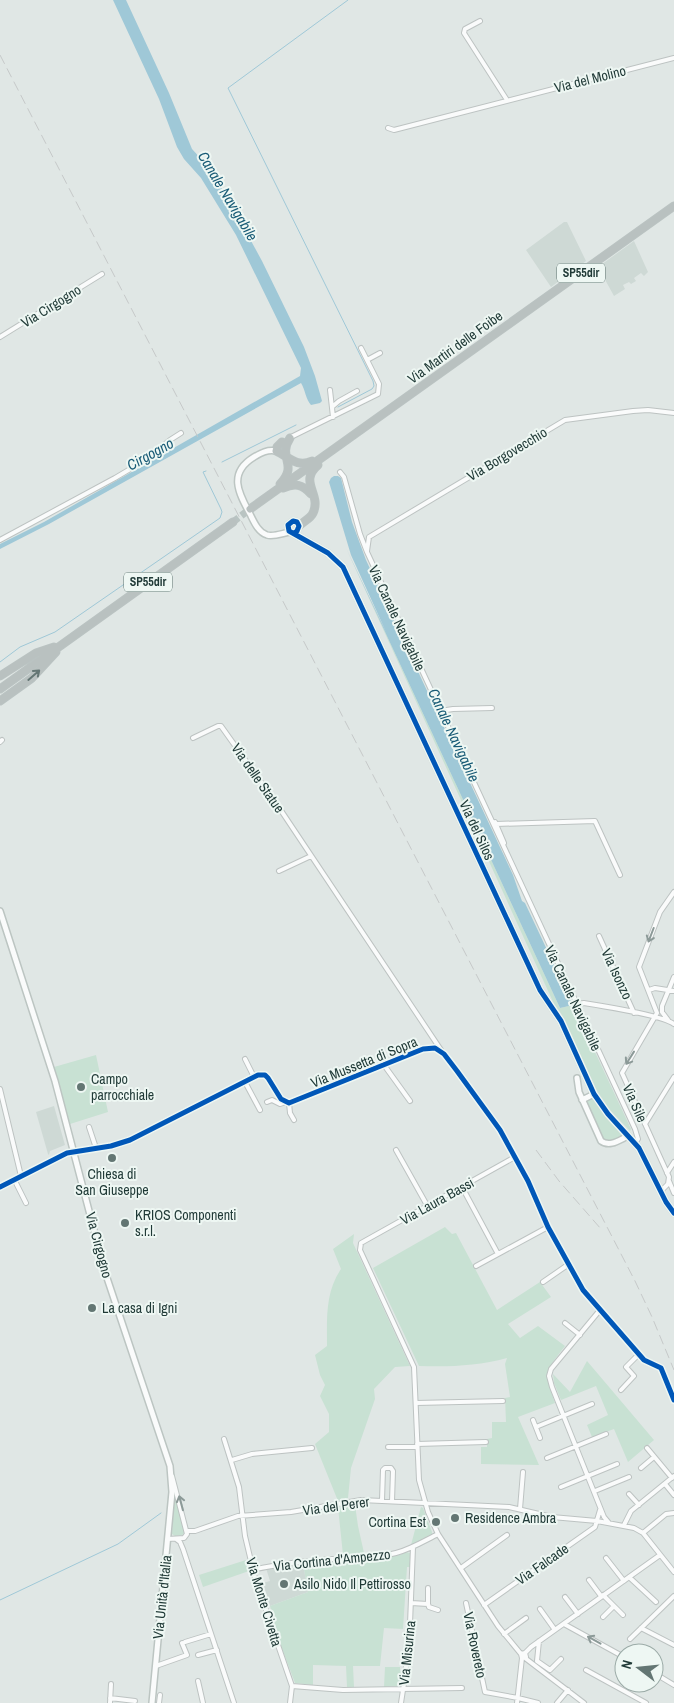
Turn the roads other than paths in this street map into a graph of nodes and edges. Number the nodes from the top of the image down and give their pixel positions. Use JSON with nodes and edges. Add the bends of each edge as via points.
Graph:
{"nodes":[{"id":1,"x":480,"y":21,"type":"dead end"},
{"id":2,"x":674,"y":58,"type":"edge"},
{"id":3,"x":507,"y":100,"type":"junction"},
{"id":4,"x":388,"y":128,"type":"dead end"},
{"id":5,"x":674,"y":206,"type":"edge"},
{"id":6,"x":102,"y":274,"type":"dead end"},
{"id":7,"x":0,"y":337,"type":"edge"},
{"id":8,"x":361,"y":348,"type":"dead end"},
{"id":9,"x":380,"y":353,"type":"dead end"},
{"id":10,"x":367,"y":360,"type":"junction"},
{"id":11,"x":330,"y":390,"type":"dead end"},
{"id":12,"x":357,"y":391,"type":"dead end"},
{"id":13,"x":332,"y":407,"type":"junction"},
{"id":14,"x":674,"y":413,"type":"edge"},
{"id":15,"x":332,"y":416,"type":"junction"},
{"id":16,"x":181,"y":433,"type":"dead end"},
{"id":17,"x":290,"y":438,"type":"junction"},
{"id":18,"x":282,"y":442,"type":"junction"},
{"id":19,"x":276,"y":451,"type":"junction"},
{"id":20,"x":330,"y":452,"type":"junction"},
{"id":21,"x":263,"y":453,"type":"junction"},
{"id":22,"x":285,"y":457,"type":"junction"},
{"id":23,"x":340,"y":472,"type":"dead end"},
{"id":24,"x":271,"y":494,"type":"junction"},
{"id":25,"x":313,"y":496,"type":"junction"},
{"id":26,"x":250,"y":509,"type":"tunnel mouth"},
{"id":27,"x":233,"y":522,"type":"tunnel mouth"},
{"id":28,"x":288,"y":525,"type":"junction"},
{"id":29,"x":298,"y":525,"type":"junction"},
{"id":30,"x":292,"y":532,"type":"junction"},
{"id":31,"x":278,"y":535,"type":"junction"},
{"id":32,"x":360,"y":535,"type":"junction"},
{"id":33,"x":369,"y":537,"type":"junction"},
{"id":34,"x":303,"y":538,"type":"junction"},
{"id":35,"x":0,"y":540,"type":"edge"},
{"id":36,"x":366,"y":552,"type":"junction"},
{"id":37,"x":64,"y":643,"type":"junction"},
{"id":38,"x":0,"y":676,"type":"edge"},
{"id":39,"x":0,"y":689,"type":"edge"},
{"id":40,"x":0,"y":701,"type":"edge"},
{"id":41,"x":492,"y":708,"type":"dead end"},
{"id":42,"x":440,"y":712,"type":"junction"},
{"id":43,"x":193,"y":738,"type":"dead end"},
{"id":44,"x":488,"y":816,"type":"junction"},
{"id":45,"x":496,"y":824,"type":"junction"},
{"id":46,"x":506,"y":853,"type":"junction"},
{"id":47,"x":311,"y":856,"type":"junction"},
{"id":48,"x":279,"y":871,"type":"dead end"},
{"id":49,"x":620,"y":876,"type":"dead end"},
{"id":50,"x":674,"y":892,"type":"edge"},
{"id":51,"x":0,"y":911,"type":"edge"},
{"id":52,"x":599,"y":936,"type":"dead end"},
{"id":53,"x":674,"y":977,"type":"edge"},
{"id":54,"x":649,"y":990,"type":"junction"},
{"id":55,"x":672,"y":990,"type":"edge"},
{"id":56,"x":654,"y":1002,"type":"junction"},
{"id":57,"x":576,"y":1004,"type":"junction"},
{"id":58,"x":662,"y":1004,"type":"junction"},
{"id":59,"x":634,"y":1013,"type":"junction"},
{"id":60,"x":655,"y":1017,"type":"junction"},
{"id":61,"x":668,"y":1020,"type":"junction"},
{"id":62,"x":674,"y":1024,"type":"edge"},
{"id":63,"x":444,"y":1054,"type":"junction"},
{"id":64,"x":245,"y":1059,"type":"dead end"},
{"id":65,"x":384,"y":1065,"type":"junction"},
{"id":66,"x":254,"y":1077,"type":"junction"},
{"id":67,"x":674,"y":1077,"type":"edge"},
{"id":68,"x":577,"y":1078,"type":"dead end"},
{"id":69,"x":245,"y":1082,"type":"junction"},
{"id":70,"x":0,"y":1089,"type":"edge"},
{"id":71,"x":594,"y":1094,"type":"junction"},
{"id":72,"x":410,"y":1100,"type":"dead end"},
{"id":73,"x":582,"y":1100,"type":"junction"},
{"id":74,"x":267,"y":1102,"type":"dead end"},
{"id":75,"x":288,"y":1103,"type":"junction"},
{"id":76,"x":260,"y":1110,"type":"dead end"},
{"id":77,"x":294,"y":1120,"type":"dead end"},
{"id":78,"x":645,"y":1124,"type":"junction"},
{"id":79,"x":89,"y":1127,"type":"dead end"},
{"id":80,"x":628,"y":1136,"type":"junction"},
{"id":81,"x":635,"y":1143,"type":"junction"},
{"id":82,"x":96,"y":1148,"type":"junction"},
{"id":83,"x":74,"y":1150,"type":"junction"},
{"id":84,"x":396,"y":1150,"type":"dead end"},
{"id":85,"x":515,"y":1157,"type":"junction"},
{"id":86,"x":674,"y":1162,"type":"edge"},
{"id":87,"x":667,"y":1173,"type":"junction"},
{"id":88,"x":21,"y":1176,"type":"junction"},
{"id":89,"x":14,"y":1179,"type":"junction"},
{"id":90,"x":669,"y":1182,"type":"junction"},
{"id":91,"x":0,"y":1187,"type":"edge"},
{"id":92,"x":462,"y":1187,"type":"junction"},
{"id":93,"x":661,"y":1191,"type":"junction"},
{"id":94,"x":674,"y":1193,"type":"edge"},
{"id":95,"x":26,"y":1203,"type":"dead end"},
{"id":96,"x":428,"y":1207,"type":"junction"},
{"id":97,"x":674,"y":1212,"type":"edge"},
{"id":98,"x":548,"y":1227,"type":"junction"},
{"id":99,"x":498,"y":1254,"type":"junction"},
{"id":100,"x":569,"y":1264,"type":"junction"},
{"id":101,"x":476,"y":1266,"type":"dead end"},
{"id":102,"x":543,"y":1282,"type":"dead end"},
{"id":103,"x":600,"y":1310,"type":"junction"},
{"id":104,"x":565,"y":1323,"type":"dead end"},
{"id":105,"x":580,"y":1335,"type":"junction"},
{"id":106,"x":639,"y":1354,"type":"junction"},
{"id":107,"x":621,"y":1390,"type":"dead end"},
{"id":108,"x":674,"y":1400,"type":"edge"},
{"id":109,"x":502,"y":1401,"type":"dead end"},
{"id":110,"x":416,"y":1403,"type":"junction"},
{"id":111,"x":592,"y":1404,"type":"dead end"},
{"id":112,"x":564,"y":1417,"type":"junction"},
{"id":113,"x":533,"y":1420,"type":"dead end"},
{"id":114,"x":536,"y":1427,"type":"junction"},
{"id":115,"x":606,"y":1434,"type":"dead end"},
{"id":116,"x":540,"y":1438,"type":"dead end"},
{"id":117,"x":224,"y":1439,"type":"dead end"},
{"id":118,"x":486,"y":1442,"type":"dead end"},
{"id":119,"x":417,"y":1445,"type":"junction"},
{"id":120,"x":576,"y":1446,"type":"junction"},
{"id":121,"x":388,"y":1447,"type":"dead end"},
{"id":122,"x":312,"y":1448,"type":"dead end"},
{"id":123,"x":647,"y":1448,"type":"dead end"},
{"id":124,"x":654,"y":1457,"type":"junction"},
{"id":125,"x":547,"y":1458,"type":"dead end"},
{"id":126,"x":232,"y":1460,"type":"junction"},
{"id":127,"x":617,"y":1464,"type":"dead end"},
{"id":128,"x":642,"y":1468,"type":"dead end"},
{"id":129,"x":523,"y":1472,"type":"dead end"},
{"id":130,"x":172,"y":1476,"type":"junction"},
{"id":131,"x":588,"y":1476,"type":"junction"},
{"id":132,"x":629,"y":1477,"type":"dead end"},
{"id":133,"x":673,"y":1477,"type":"edge"},
{"id":134,"x":665,"y":1484,"type":"junction"},
{"id":135,"x":561,"y":1487,"type":"dead end"},
{"id":136,"x":594,"y":1491,"type":"junction"},
{"id":137,"x":172,"y":1492,"type":"joint"},
{"id":138,"x":629,"y":1494,"type":"dead end"},
{"id":139,"x":674,"y":1494,"type":"edge"},
{"id":140,"x":382,"y":1500,"type":"junction"},
{"id":141,"x":392,"y":1501,"type":"junction"},
{"id":142,"x":425,"y":1504,"type":"junction"},
{"id":143,"x":639,"y":1505,"type":"junction"},
{"id":144,"x":601,"y":1508,"type":"junction"},
{"id":145,"x":520,"y":1510,"type":"junction"},
{"id":146,"x":674,"y":1513,"type":"edge"},
{"id":147,"x":244,"y":1516,"type":"junction"},
{"id":148,"x":597,"y":1521,"type":"junction"},
{"id":149,"x":609,"y":1523,"type":"junction"},
{"id":150,"x":624,"y":1525,"type":"junction"},
{"id":151,"x":643,"y":1533,"type":"junction"},
{"id":152,"x":186,"y":1534,"type":"junction"},
{"id":153,"x":438,"y":1534,"type":"junction"},
{"id":154,"x":506,"y":1535,"type":"dead end"},
{"id":155,"x":168,"y":1539,"type":"junction"},
{"id":156,"x":176,"y":1539,"type":"junction"},
{"id":157,"x":413,"y":1547,"type":"junction"},
{"id":158,"x":183,"y":1549,"type":"junction"},
{"id":159,"x":660,"y":1555,"type":"junction"},
{"id":160,"x":606,"y":1558,"type":"dead end"},
{"id":161,"x":461,"y":1568,"type":"junction"},
{"id":162,"x":252,"y":1570,"type":"junction"},
{"id":163,"x":674,"y":1572,"type":"edge"},
{"id":164,"x":629,"y":1577,"type":"junction"},
{"id":165,"x":589,"y":1580,"type":"dead end"},
{"id":166,"x":624,"y":1581,"type":"junction"},
{"id":167,"x":428,"y":1588,"type":"dead end"},
{"id":168,"x":565,"y":1596,"type":"dead end"},
{"id":169,"x":602,"y":1596,"type":"junction"},
{"id":170,"x":674,"y":1596,"type":"edge"},
{"id":171,"x":656,"y":1602,"type":"dead end"},
{"id":172,"x":412,"y":1603,"type":"junction"},
{"id":173,"x":466,"y":1603,"type":"dead end"},
{"id":174,"x":428,"y":1604,"type":"junction"},
{"id":175,"x":484,"y":1605,"type":"junction"},
{"id":176,"x":614,"y":1606,"type":"junction"},
{"id":177,"x":540,"y":1609,"type":"dead end"},
{"id":178,"x":438,"y":1610,"type":"dead end"},
{"id":179,"x":578,"y":1614,"type":"junction"},
{"id":180,"x":623,"y":1615,"type":"dead end"},
{"id":181,"x":603,"y":1617,"type":"dead end"},
{"id":182,"x":526,"y":1618,"type":"dead end"},
{"id":183,"x":564,"y":1624,"type":"junction"},
{"id":184,"x":641,"y":1628,"type":"junction"},
{"id":185,"x":555,"y":1630,"type":"junction"},
{"id":186,"x":211,"y":1634,"type":"junction"},
{"id":187,"x":504,"y":1634,"type":"junction"},
{"id":188,"x":630,"y":1639,"type":"dead end"},
{"id":189,"x":539,"y":1641,"type":"junction"},
{"id":190,"x":674,"y":1645,"type":"edge"},
{"id":191,"x":217,"y":1650,"type":"junction"},
{"id":192,"x":614,"y":1652,"type":"edge"},
{"id":193,"x":198,"y":1655,"type":"dead end"},
{"id":194,"x":523,"y":1656,"type":"junction"},
{"id":195,"x":561,"y":1659,"type":"dead end"},
{"id":196,"x":156,"y":1666,"type":"junction"},
{"id":197,"x":586,"y":1670,"type":"dead end"},
{"id":198,"x":198,"y":1681,"type":"dead end"},
{"id":199,"x":111,"y":1684,"type":"dead end"},
{"id":200,"x":292,"y":1686,"type":"junction"},
{"id":201,"x":462,"y":1688,"type":"dead end"},
{"id":202,"x":404,"y":1689,"type":"junction"},
{"id":203,"x":568,"y":1690,"type":"junction"},
{"id":204,"x":160,"y":1695,"type":"dead end"},
{"id":205,"x":518,"y":1698,"type":"junction"},
{"id":206,"x":135,"y":1700,"type":"dead end"},
{"id":207,"x":110,"y":1701,"type":"edge"},
{"id":208,"x":152,"y":1703,"type":"edge"},
{"id":209,"x":159,"y":1703,"type":"edge"},
{"id":210,"x":202,"y":1703,"type":"edge"},
{"id":211,"x":234,"y":1703,"type":"edge"},
{"id":212,"x":290,"y":1703,"type":"edge"},
{"id":213,"x":401,"y":1703,"type":"edge"},
{"id":214,"x":517,"y":1703,"type":"edge"},
{"id":215,"x":538,"y":1703,"type":"edge"},
{"id":216,"x":557,"y":1703,"type":"edge"},
{"id":217,"x":584,"y":1703,"type":"edge"},
{"id":218,"x":646,"y":1703,"type":"edge"}],
"edges":[{"from":1,"to":3,"type":"street","via":[[465,29],[464,33]]},
{"from":2,"to":3,"type":"street","name":"Via del Molino"},
{"from":3,"to":4,"type":"street","name":"Via del Molino","via":[[394,130]]},
{"from":5,"to":20,"type":"highway","name":"Via Martiri delle Foibe","number":"SP55dir"},
{"from":6,"to":7,"type":"street","name":"Via Cirgogno"},
{"from":8,"to":10,"type":"street"},
{"from":9,"to":10,"type":"street"},
{"from":10,"to":15,"type":"street","via":[[379,384],[378,394]]},
{"from":11,"to":13,"type":"street"},
{"from":12,"to":13,"type":"street"},
{"from":13,"to":15,"type":"street"},
{"from":14,"to":33,"type":"street","name":"Via Borgovecchio","via":[[633,411],[565,420]]},
{"from":15,"to":17,"type":"street"},
{"from":16,"to":35,"type":"street","via":[[115,478]]},
{"from":17,"to":18,"type":"street"},
{"from":17,"to":19,"type":"street"},
{"from":17,"to":22,"type":"highway","via":[[285,447]]},
{"from":18,"to":19,"type":"highway"},
{"from":18,"to":21,"type":"street"},
{"from":19,"to":21,"type":"street"},
{"from":19,"to":22,"type":"highway"},
{"from":20,"to":22,"type":"highway","via":[[308,463],[296,463]]},
{"from":20,"to":24,"type":"highway","name":"Via Martiri delle Foibe","number":"SP55dir"},
{"from":20,"to":25,"type":"highway","via":[[310,474]]},
{"from":21,"to":31,"type":"street","via":[[246,463],[237,485],[261,532]]},
{"from":22,"to":24,"type":"highway","via":[[288,472]]},
{"from":23,"to":32,"type":"street","name":"Via Canale Navigabile"},
{"from":24,"to":25,"type":"highway","via":[[295,484],[303,486]]},
{"from":24,"to":26,"type":"highway","name":"Via Martiri delle Foibe","number":"SP55dir"},
{"from":25,"to":29,"type":"highway","via":[[314,512]]},
{"from":27,"to":37,"type":"highway","number":"SP55dir"},
{"from":28,"to":29,"type":"street","via":[[290,522]]},
{"from":28,"to":30,"type":"street"},
{"from":28,"to":31,"type":"street"},
{"from":29,"to":30,"type":"street"},
{"from":29,"to":34,"type":"street"},
{"from":30,"to":31,"type":"street"},
{"from":30,"to":34,"type":"street","name":"Via del Silos"},
{"from":32,"to":33,"type":"street"},
{"from":32,"to":36,"type":"street","name":"Via Canale Navigabile"},
{"from":33,"to":36,"type":"street"},
{"from":34,"to":71,"type":"street","name":"Via del Silos","via":[[328,553],[343,567],[540,990],[561,1022]]},
{"from":36,"to":42,"type":"street","name":"Via Canale Navigabile"},
{"from":37,"to":38,"type":"highway","via":[[36,653]]},
{"from":37,"to":39,"type":"highway","number":"SP55dir"},
{"from":40,"to":37,"type":"highway","one_way":true,"via":[[40,670]]},
{"from":41,"to":42,"type":"street"},
{"from":42,"to":44,"type":"street","name":"Via Canale Navigabile"},
{"from":43,"to":47,"type":"street","name":"Via delle Statue","via":[[221,726]]},
{"from":44,"to":45,"type":"street","name":"Via Canale Navigabile"},
{"from":44,"to":46,"type":"street","name":"Via Canale Navigabile"},
{"from":45,"to":46,"type":"street","name":"Via Canale Navigabile"},
{"from":45,"to":49,"type":"street","via":[[595,821]]},
{"from":46,"to":57,"type":"street","name":"Via Canale Navigabile"},
{"from":47,"to":48,"type":"street"},
{"from":47,"to":63,"type":"street","name":"Via delle Statue"},
{"from":50,"to":54,"type":"street","one_way":true,"via":[[660,912],[640,965]]},
{"from":51,"to":83,"type":"street","name":"Via Cirgogno"},
{"from":52,"to":59,"type":"street","name":"Via Isonzo"},
{"from":53,"to":55,"type":"street"},
{"from":54,"to":55,"type":"street"},
{"from":54,"to":56,"type":"street"},
{"from":55,"to":58,"type":"street"},
{"from":56,"to":58,"type":"street"},
{"from":56,"to":60,"type":"street","via":[[658,1012]]},
{"from":57,"to":59,"type":"street"},
{"from":57,"to":81,"type":"street","name":"Via Canale Navigabile","via":[[634,1129],[638,1140]]},
{"from":58,"to":61,"type":"street","via":[[662,1012]]},
{"from":59,"to":60,"type":"street"},
{"from":60,"to":61,"type":"street"},
{"from":60,"to":78,"type":"street","name":"Via Sile","one_way":true,"via":[[622,1073]]},
{"from":61,"to":62,"type":"street"},
{"from":63,"to":65,"type":"street","name":"Via Mussetta di Sopra","via":[[429,1048]]},
{"from":63,"to":85,"type":"street","via":[[494,1122]]},
{"from":64,"to":66,"type":"street"},
{"from":65,"to":72,"type":"street","name":"Via Mussetta di Sopra"},
{"from":65,"to":75,"type":"street","name":"Via Mussetta di Sopra"},
{"from":66,"to":69,"type":"street"},
{"from":66,"to":75,"type":"street","via":[[262,1075],[268,1078],[280,1099]]},
{"from":67,"to":78,"type":"street"},
{"from":68,"to":73,"type":"street"},
{"from":69,"to":76,"type":"street"},
{"from":69,"to":82,"type":"street","via":[[139,1136]]},
{"from":70,"to":88,"type":"street"},
{"from":71,"to":73,"type":"street"},
{"from":71,"to":80,"type":"street","name":"Via del Silos"},
{"from":73,"to":80,"type":"street","via":[[601,1141],[610,1144]]},
{"from":74,"to":75,"type":"street","name":"Via Mussetta di Sopra"},
{"from":75,"to":77,"type":"street"},
{"from":78,"to":87,"type":"street","name":"Via Sile"},
{"from":79,"to":82,"type":"street"},
{"from":80,"to":81,"type":"street","name":"Via del Silos"},
{"from":81,"to":93,"type":"street","name":"Via del Silos"},
{"from":82,"to":83,"type":"street"},
{"from":83,"to":88,"type":"street"},
{"from":83,"to":130,"type":"street","name":"Via Cirgogno","via":[[106,1272]]},
{"from":84,"to":96,"type":"street"},
{"from":85,"to":92,"type":"street","name":"Via Laura Bassi"},
{"from":85,"to":98,"type":"street"},
{"from":86,"to":87,"type":"street"},
{"from":87,"to":90,"type":"street","name":"Via Sile"},
{"from":88,"to":89,"type":"street"},
{"from":89,"to":91,"type":"street"},
{"from":89,"to":95,"type":"street"},
{"from":90,"to":93,"type":"street"},
{"from":90,"to":94,"type":"street","name":"Via Sile"},
{"from":92,"to":96,"type":"street","name":"Via Laura Bassi"},
{"from":92,"to":99,"type":"street"},
{"from":93,"to":97,"type":"street","name":"Via del Silos"},
{"from":96,"to":110,"type":"street","name":"Via Laura Bassi","via":[[360,1245],[414,1367]]},
{"from":98,"to":99,"type":"street"},
{"from":98,"to":100,"type":"street"},
{"from":99,"to":101,"type":"street"},
{"from":100,"to":102,"type":"street"},
{"from":100,"to":103,"type":"street","via":[[583,1290]]},
{"from":103,"to":105,"type":"street"},
{"from":103,"to":106,"type":"street"},
{"from":104,"to":105,"type":"street"},
{"from":105,"to":112,"type":"street","via":[[550,1374]]},
{"from":106,"to":107,"type":"street","via":[[626,1367],[634,1376]]},
{"from":106,"to":108,"type":"street","via":[[661,1368]]},
{"from":109,"to":110,"type":"street"},
{"from":110,"to":119,"type":"street"},
{"from":111,"to":112,"type":"street"},
{"from":112,"to":114,"type":"street"},
{"from":112,"to":120,"type":"street"},
{"from":113,"to":114,"type":"street"},
{"from":114,"to":116,"type":"street"},
{"from":115,"to":120,"type":"street"},
{"from":117,"to":126,"type":"street","name":"Via Monte Civetta"},
{"from":118,"to":119,"type":"street"},
{"from":119,"to":121,"type":"street"},
{"from":119,"to":142,"type":"street","via":[[419,1480]]},
{"from":120,"to":125,"type":"street"},
{"from":120,"to":131,"type":"street"},
{"from":122,"to":126,"type":"street","via":[[252,1454]]},
{"from":123,"to":124,"type":"street"},
{"from":124,"to":128,"type":"street"},
{"from":124,"to":133,"type":"street"},
{"from":126,"to":147,"type":"street","name":"Via Monte Civetta"},
{"from":127,"to":131,"type":"street"},
{"from":129,"to":145,"type":"street"},
{"from":130,"to":137,"type":"street","name":"Via Cirgogno"},
{"from":152,"to":130,"type":"street","one_way":true},
{"from":131,"to":135,"type":"street"},
{"from":131,"to":136,"type":"street"},
{"from":132,"to":136,"type":"street"},
{"from":133,"to":134,"type":"street"},
{"from":134,"to":139,"type":"street"},
{"from":134,"to":143,"type":"street"},
{"from":136,"to":144,"type":"street"},
{"from":137,"to":155,"type":"street","name":"Via Unità d'Italia"},
{"from":138,"to":143,"type":"street"},
{"from":140,"to":141,"type":"street","name":"Via del Perer"},
{"from":140,"to":141,"type":"street","via":[[383,1470],[391,1468]]},
{"from":140,"to":147,"type":"street","name":"Via del Perer"},
{"from":141,"to":142,"type":"street","name":"Via del Perer"},
{"from":142,"to":145,"type":"street","name":"Via del Perer"},
{"from":142,"to":153,"type":"street"},
{"from":143,"to":150,"type":"street","via":[[631,1511]]},
{"from":144,"to":148,"type":"street"},
{"from":144,"to":149,"type":"street"},
{"from":145,"to":148,"type":"street","name":"Via del Perer"},
{"from":146,"to":151,"type":"street","via":[[666,1514]]},
{"from":147,"to":152,"type":"street","name":"Via del Perer","via":[[228,1518]]},
{"from":147,"to":162,"type":"street","name":"Via Monte Civetta"},
{"from":148,"to":149,"type":"street","name":"Via del Perer"},
{"from":148,"to":175,"type":"street","name":"Via Falcade","via":[[595,1527]]},
{"from":149,"to":150,"type":"street","name":"Via del Perer"},
{"from":150,"to":151,"type":"street","name":"Via del Perer"},
{"from":151,"to":159,"type":"street","name":"Via del Perer"},
{"from":152,"to":156,"type":"street","name":"Via del Perer"},
{"from":152,"to":158,"type":"street"},
{"from":153,"to":157,"type":"street","name":"Via Cortina d'Ampezzo"},
{"from":153,"to":161,"type":"street"},
{"from":154,"to":161,"type":"street"},
{"from":155,"to":156,"type":"street","name":"Via del Perer"},
{"from":155,"to":196,"type":"street","name":"Via Unità d'Italia"},
{"from":156,"to":158,"type":"street"},
{"from":157,"to":162,"type":"street","name":"Via Cortina d'Ampezzo","via":[[374,1556]]},
{"from":157,"to":172,"type":"street","name":"Via Misurina"},
{"from":158,"to":186,"type":"street"},
{"from":159,"to":163,"type":"street","name":"Via del Perer"},
{"from":159,"to":164,"type":"street"},
{"from":160,"to":166,"type":"street"},
{"from":161,"to":175,"type":"street"},
{"from":162,"to":200,"type":"street","name":"Via Monte Civetta"},
{"from":164,"to":166,"type":"street"},
{"from":164,"to":171,"type":"street"},
{"from":165,"to":169,"type":"street"},
{"from":166,"to":169,"type":"street"},
{"from":167,"to":174,"type":"street","name":"Via Misurina"},
{"from":168,"to":179,"type":"street"},
{"from":169,"to":176,"type":"street"},
{"from":169,"to":179,"type":"street"},
{"from":170,"to":184,"type":"street"},
{"from":172,"to":174,"type":"street","name":"Via Misurina"},
{"from":172,"to":202,"type":"street","name":"Via Misurina"},
{"from":173,"to":205,"type":"street","name":"Via Rovereto","via":[[485,1692]]},
{"from":174,"to":178,"type":"street","name":"Via Misurina"},
{"from":175,"to":187,"type":"street"},
{"from":176,"to":180,"type":"street"},
{"from":176,"to":181,"type":"street"},
{"from":177,"to":185,"type":"street"},
{"from":179,"to":183,"type":"street"},
{"from":182,"to":187,"type":"street"},
{"from":183,"to":185,"type":"street"},
{"from":192,"to":183,"type":"street","one_way":true},
{"from":184,"to":188,"type":"street"},
{"from":184,"to":190,"type":"street"},
{"from":185,"to":189,"type":"street"},
{"from":186,"to":191,"type":"street"},
{"from":186,"to":196,"type":"street","name":"Via Unità d'Italia","via":[[184,1643],[186,1655]]},
{"from":187,"to":194,"type":"street"},
{"from":189,"to":194,"type":"street"},
{"from":189,"to":195,"type":"street","via":[[537,1661],[550,1670]]},
{"from":191,"to":193,"type":"street"},
{"from":191,"to":211,"type":"street"},
{"from":194,"to":203,"type":"street"},
{"from":194,"to":205,"type":"street"},
{"from":196,"to":208,"type":"street","name":"Via Unità d'Italia"},
{"from":197,"to":218,"type":"street"},
{"from":198,"to":210,"type":"street"},
{"from":199,"to":207,"type":"street"},
{"from":200,"to":202,"type":"street","via":[[343,1690]]},
{"from":200,"to":212,"type":"street","name":"Via Monte Civetta"},
{"from":201,"to":202,"type":"street"},
{"from":202,"to":213,"type":"street","name":"Via Misurina"},
{"from":203,"to":216,"type":"street"},
{"from":203,"to":217,"type":"street"},
{"from":204,"to":209,"type":"street"},
{"from":205,"to":214,"type":"street"},
{"from":205,"to":215,"type":"street","name":"Via Rovereto"},
{"from":206,"to":207,"type":"street"}]}
